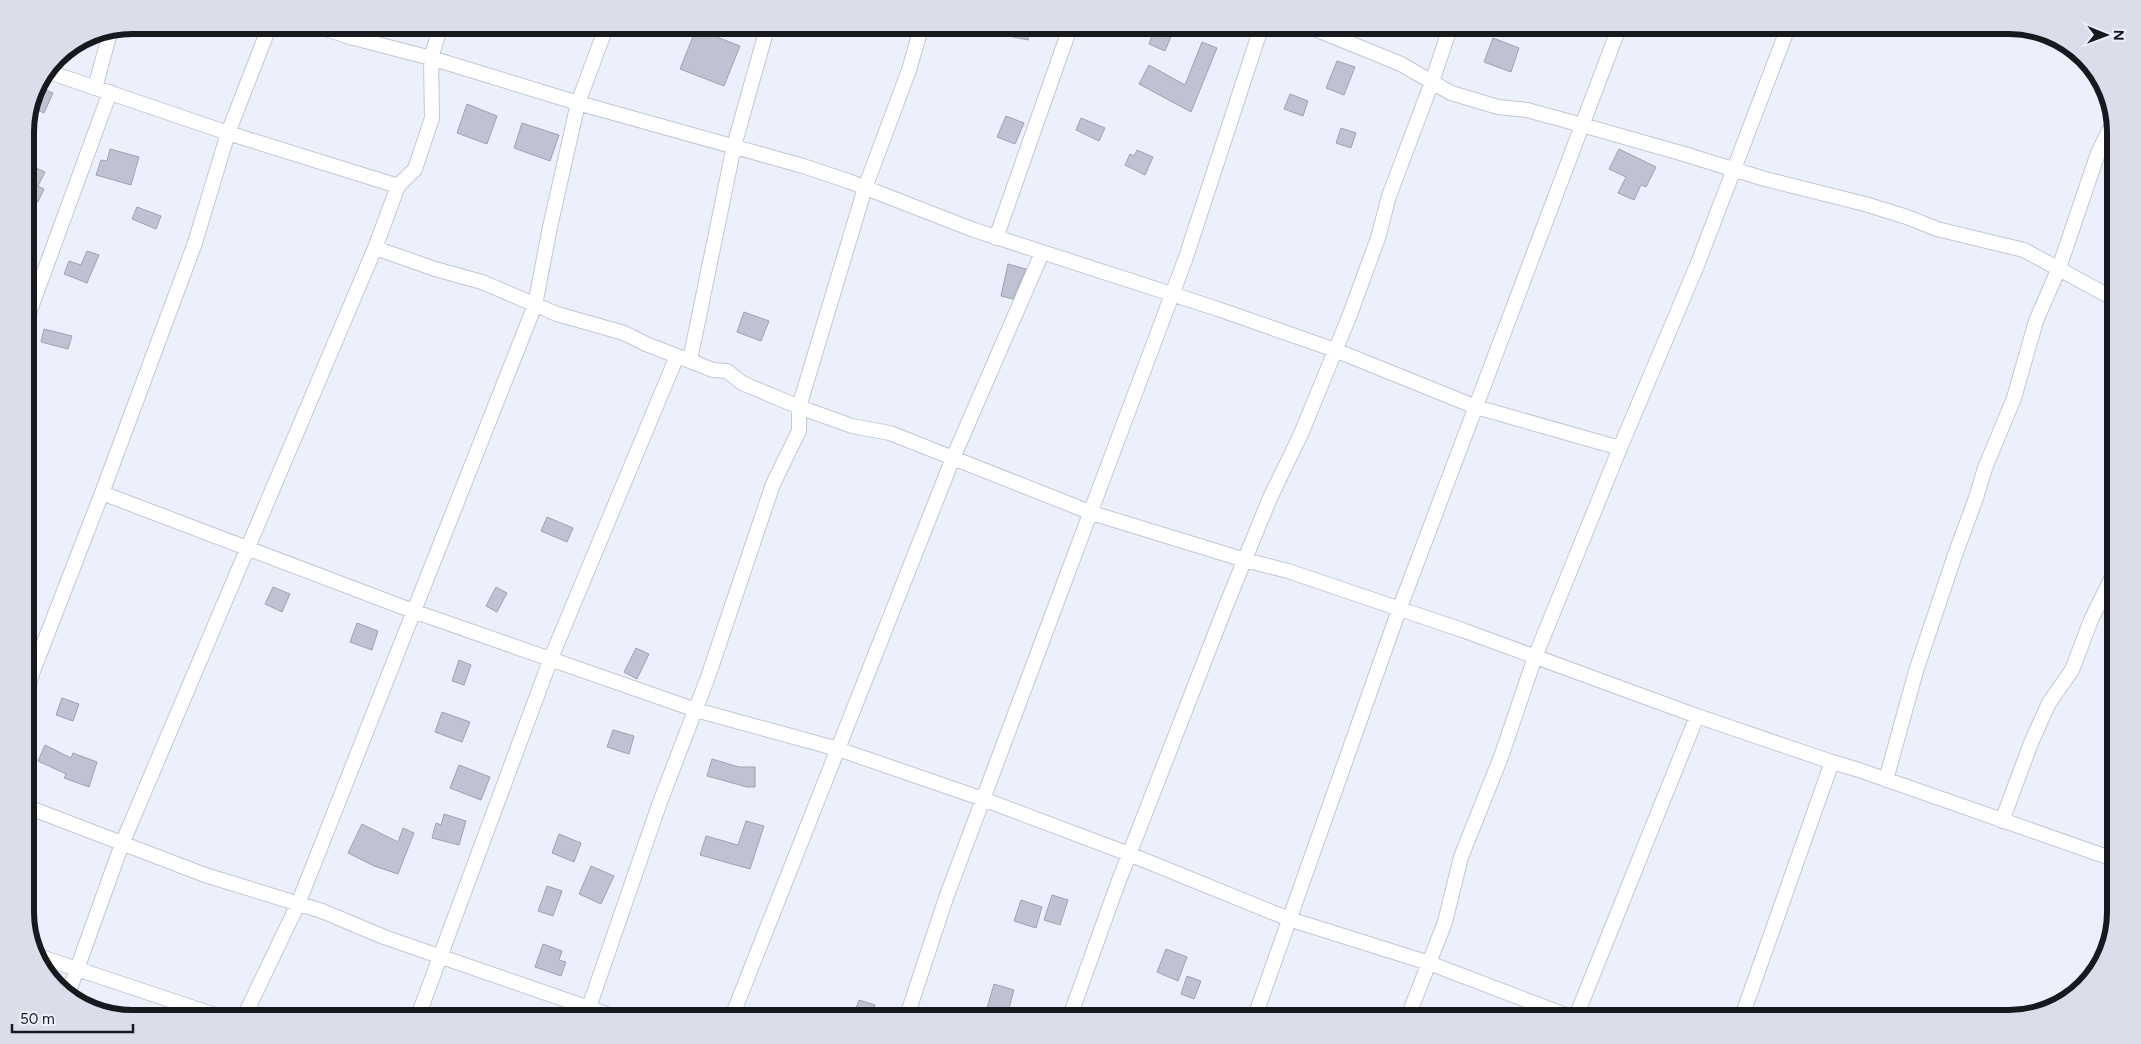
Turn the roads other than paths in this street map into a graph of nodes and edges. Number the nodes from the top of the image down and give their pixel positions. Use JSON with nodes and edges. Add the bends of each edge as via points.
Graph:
{"nodes":[{"id":1,"x":266,"y":34,"type":"edge"},
{"id":2,"x":341,"y":34,"type":"edge"},
{"id":3,"x":438,"y":34,"type":"edge"},
{"id":4,"x":604,"y":34,"type":"edge"},
{"id":5,"x":765,"y":34,"type":"edge"},
{"id":6,"x":919,"y":34,"type":"edge"},
{"id":7,"x":1068,"y":34,"type":"edge"},
{"id":8,"x":1259,"y":34,"type":"edge"},
{"id":9,"x":1327,"y":34,"type":"edge"},
{"id":10,"x":1448,"y":34,"type":"edge"},
{"id":11,"x":1617,"y":34,"type":"edge"},
{"id":12,"x":1786,"y":34,"type":"edge"},
{"id":13,"x":108,"y":37,"type":"edge"},
{"id":14,"x":431,"y":58,"type":"junction"},
{"id":15,"x":53,"y":73,"type":"edge"},
{"id":16,"x":1432,"y":82,"type":"junction"},
{"id":17,"x":95,"y":88,"type":"junction"},
{"id":18,"x":110,"y":92,"type":"junction"},
{"id":19,"x":578,"y":104,"type":"junction"},
{"id":20,"x":1582,"y":126,"type":"junction"},
{"id":21,"x":228,"y":133,"type":"junction"},
{"id":22,"x":2107,"y":134,"type":"edge"},
{"id":23,"x":734,"y":146,"type":"junction"},
{"id":24,"x":1734,"y":169,"type":"junction"},
{"id":25,"x":398,"y":186,"type":"junction"},
{"id":26,"x":865,"y":188,"type":"junction"},
{"id":27,"x":996,"y":238,"type":"junction"},
{"id":28,"x":375,"y":248,"type":"junction"},
{"id":29,"x":1042,"y":252,"type":"junction"},
{"id":30,"x":2059,"y":268,"type":"junction"},
{"id":31,"x":1171,"y":295,"type":"junction"},
{"id":32,"x":2107,"y":295,"type":"edge"},
{"id":33,"x":34,"y":299,"type":"edge"},
{"id":34,"x":535,"y":305,"type":"junction"},
{"id":35,"x":1335,"y":350,"type":"junction"},
{"id":36,"x":684,"y":358,"type":"junction"},
{"id":37,"x":800,"y":407,"type":"junction"},
{"id":38,"x":1476,"y":407,"type":"junction"},
{"id":39,"x":1620,"y":448,"type":"junction"},
{"id":40,"x":954,"y":458,"type":"junction"},
{"id":41,"x":102,"y":493,"type":"junction"},
{"id":42,"x":1092,"y":512,"type":"junction"},
{"id":43,"x":248,"y":548,"type":"junction"},
{"id":44,"x":1244,"y":560,"type":"junction"},
{"id":45,"x":2107,"y":587,"type":"edge"},
{"id":46,"x":1399,"y":610,"type":"junction"},
{"id":47,"x":414,"y":612,"type":"junction"},
{"id":48,"x":34,"y":657,"type":"edge"},
{"id":49,"x":1535,"y":657,"type":"junction"},
{"id":50,"x":551,"y":658,"type":"junction"},
{"id":51,"x":696,"y":710,"type":"junction"},
{"id":52,"x":1697,"y":716,"type":"junction"},
{"id":53,"x":838,"y":749,"type":"junction"},
{"id":54,"x":1832,"y":762,"type":"junction"},
{"id":55,"x":1886,"y":780,"type":"junction"},
{"id":56,"x":983,"y":799,"type":"junction"},
{"id":57,"x":34,"y":810,"type":"edge"},
{"id":58,"x":2002,"y":821,"type":"junction"},
{"id":59,"x":122,"y":844,"type":"junction"},
{"id":60,"x":1129,"y":854,"type":"junction"},
{"id":61,"x":2107,"y":857,"type":"edge"},
{"id":62,"x":298,"y":904,"type":"junction"},
{"id":63,"x":1289,"y":919,"type":"junction"},
{"id":64,"x":440,"y":957,"type":"junction"},
{"id":65,"x":45,"y":959,"type":"edge"},
{"id":66,"x":1429,"y":963,"type":"junction"},
{"id":67,"x":76,"y":969,"type":"junction"},
{"id":68,"x":70,"y":988,"type":"edge"},
{"id":69,"x":200,"y":1010,"type":"edge"},
{"id":70,"x":247,"y":1010,"type":"edge"},
{"id":71,"x":420,"y":1010,"type":"edge"},
{"id":72,"x":577,"y":1010,"type":"edge"},
{"id":73,"x":588,"y":1010,"type":"edge"},
{"id":74,"x":735,"y":1010,"type":"edge"},
{"id":75,"x":909,"y":1010,"type":"edge"},
{"id":76,"x":1072,"y":1010,"type":"edge"},
{"id":77,"x":1257,"y":1010,"type":"edge"},
{"id":78,"x":1411,"y":1010,"type":"edge"},
{"id":79,"x":1552,"y":1010,"type":"edge"},
{"id":80,"x":1580,"y":1010,"type":"edge"},
{"id":81,"x":1744,"y":1010,"type":"edge"}],
"edges":[{"from":1,"to":21,"type":"street"},
{"from":2,"to":14,"type":"street"},
{"from":3,"to":14,"type":"street"},
{"from":4,"to":19,"type":"street"},
{"from":5,"to":23,"type":"street"},
{"from":6,"to":26,"type":"street"},
{"from":7,"to":27,"type":"street"},
{"from":8,"to":31,"type":"street"},
{"from":9,"to":16,"type":"street","via":[[1400,64]]},
{"from":10,"to":16,"type":"street"},
{"from":11,"to":20,"type":"street"},
{"from":12,"to":24,"type":"street"},
{"from":13,"to":17,"type":"street"},
{"from":14,"to":19,"type":"street"},
{"from":14,"to":25,"type":"street","via":[[432,118],[415,169]]},
{"from":15,"to":17,"type":"street"},
{"from":16,"to":20,"type":"street","via":[[1451,93],[1498,107],[1527,110]]},
{"from":16,"to":35,"type":"street"},
{"from":17,"to":18,"type":"street"},
{"from":18,"to":21,"type":"street"},
{"from":18,"to":33,"type":"street"},
{"from":19,"to":23,"type":"street"},
{"from":19,"to":34,"type":"street"},
{"from":20,"to":24,"type":"street"},
{"from":20,"to":38,"type":"street"},
{"from":21,"to":25,"type":"street"},
{"from":21,"to":41,"type":"street","via":[[195,242]]},
{"from":22,"to":30,"type":"street"},
{"from":23,"to":26,"type":"street"},
{"from":23,"to":36,"type":"street"},
{"from":24,"to":30,"type":"street","via":[[1865,204],[1937,229],[2024,250]]},
{"from":24,"to":39,"type":"street","via":[[1698,264]]},
{"from":25,"to":28,"type":"street"},
{"from":26,"to":27,"type":"street"},
{"from":26,"to":37,"type":"street"},
{"from":27,"to":29,"type":"street"},
{"from":28,"to":34,"type":"street","via":[[482,282]]},
{"from":28,"to":43,"type":"street"},
{"from":29,"to":31,"type":"street"},
{"from":29,"to":40,"type":"street"},
{"from":30,"to":32,"type":"street"},
{"from":30,"to":55,"type":"street","via":[[2036,321],[2014,398],[1954,555],[1916,671]]},
{"from":31,"to":35,"type":"street"},
{"from":31,"to":42,"type":"street"},
{"from":34,"to":36,"type":"street","via":[[624,333]]},
{"from":34,"to":47,"type":"street"},
{"from":35,"to":38,"type":"street"},
{"from":35,"to":44,"type":"street"},
{"from":36,"to":37,"type":"street","via":[[713,370],[727,371],[742,383]]},
{"from":36,"to":50,"type":"street"},
{"from":37,"to":40,"type":"street","via":[[852,426],[890,433]]},
{"from":37,"to":51,"type":"street","via":[[799,431],[773,484]]},
{"from":38,"to":39,"type":"street"},
{"from":38,"to":46,"type":"street"},
{"from":39,"to":49,"type":"street"},
{"from":40,"to":42,"type":"street"},
{"from":40,"to":53,"type":"street"},
{"from":41,"to":43,"type":"street"},
{"from":41,"to":48,"type":"street"},
{"from":42,"to":44,"type":"street"},
{"from":42,"to":56,"type":"street"},
{"from":43,"to":47,"type":"street"},
{"from":43,"to":59,"type":"street"},
{"from":44,"to":46,"type":"street","via":[[1288,571]]},
{"from":44,"to":60,"type":"street"},
{"from":45,"to":58,"type":"street","via":[[2072,670],[2049,703],[2031,743]]},
{"from":46,"to":49,"type":"street"},
{"from":46,"to":63,"type":"street"},
{"from":47,"to":50,"type":"street"},
{"from":47,"to":62,"type":"street"},
{"from":49,"to":52,"type":"street"},
{"from":49,"to":66,"type":"street","via":[[1501,757],[1461,857],[1445,922]]},
{"from":50,"to":51,"type":"street"},
{"from":50,"to":64,"type":"street"},
{"from":51,"to":53,"type":"street"},
{"from":51,"to":73,"type":"street","via":[[660,802]]},
{"from":52,"to":54,"type":"street"},
{"from":52,"to":80,"type":"street"},
{"from":53,"to":56,"type":"street"},
{"from":53,"to":74,"type":"street"},
{"from":54,"to":55,"type":"street"},
{"from":54,"to":81,"type":"street"},
{"from":55,"to":58,"type":"street"},
{"from":56,"to":60,"type":"street"},
{"from":56,"to":75,"type":"street"},
{"from":57,"to":59,"type":"street"},
{"from":58,"to":61,"type":"street"},
{"from":59,"to":62,"type":"street","via":[[205,876]]},
{"from":59,"to":67,"type":"street"},
{"from":60,"to":63,"type":"street"},
{"from":60,"to":76,"type":"street"},
{"from":62,"to":64,"type":"street"},
{"from":62,"to":70,"type":"street"},
{"from":63,"to":66,"type":"street"},
{"from":63,"to":77,"type":"street"},
{"from":64,"to":71,"type":"street"},
{"from":64,"to":72,"type":"street"},
{"from":65,"to":67,"type":"street"},
{"from":66,"to":78,"type":"street"},
{"from":66,"to":79,"type":"street"},
{"from":67,"to":68,"type":"street"},
{"from":67,"to":69,"type":"street"}]}
